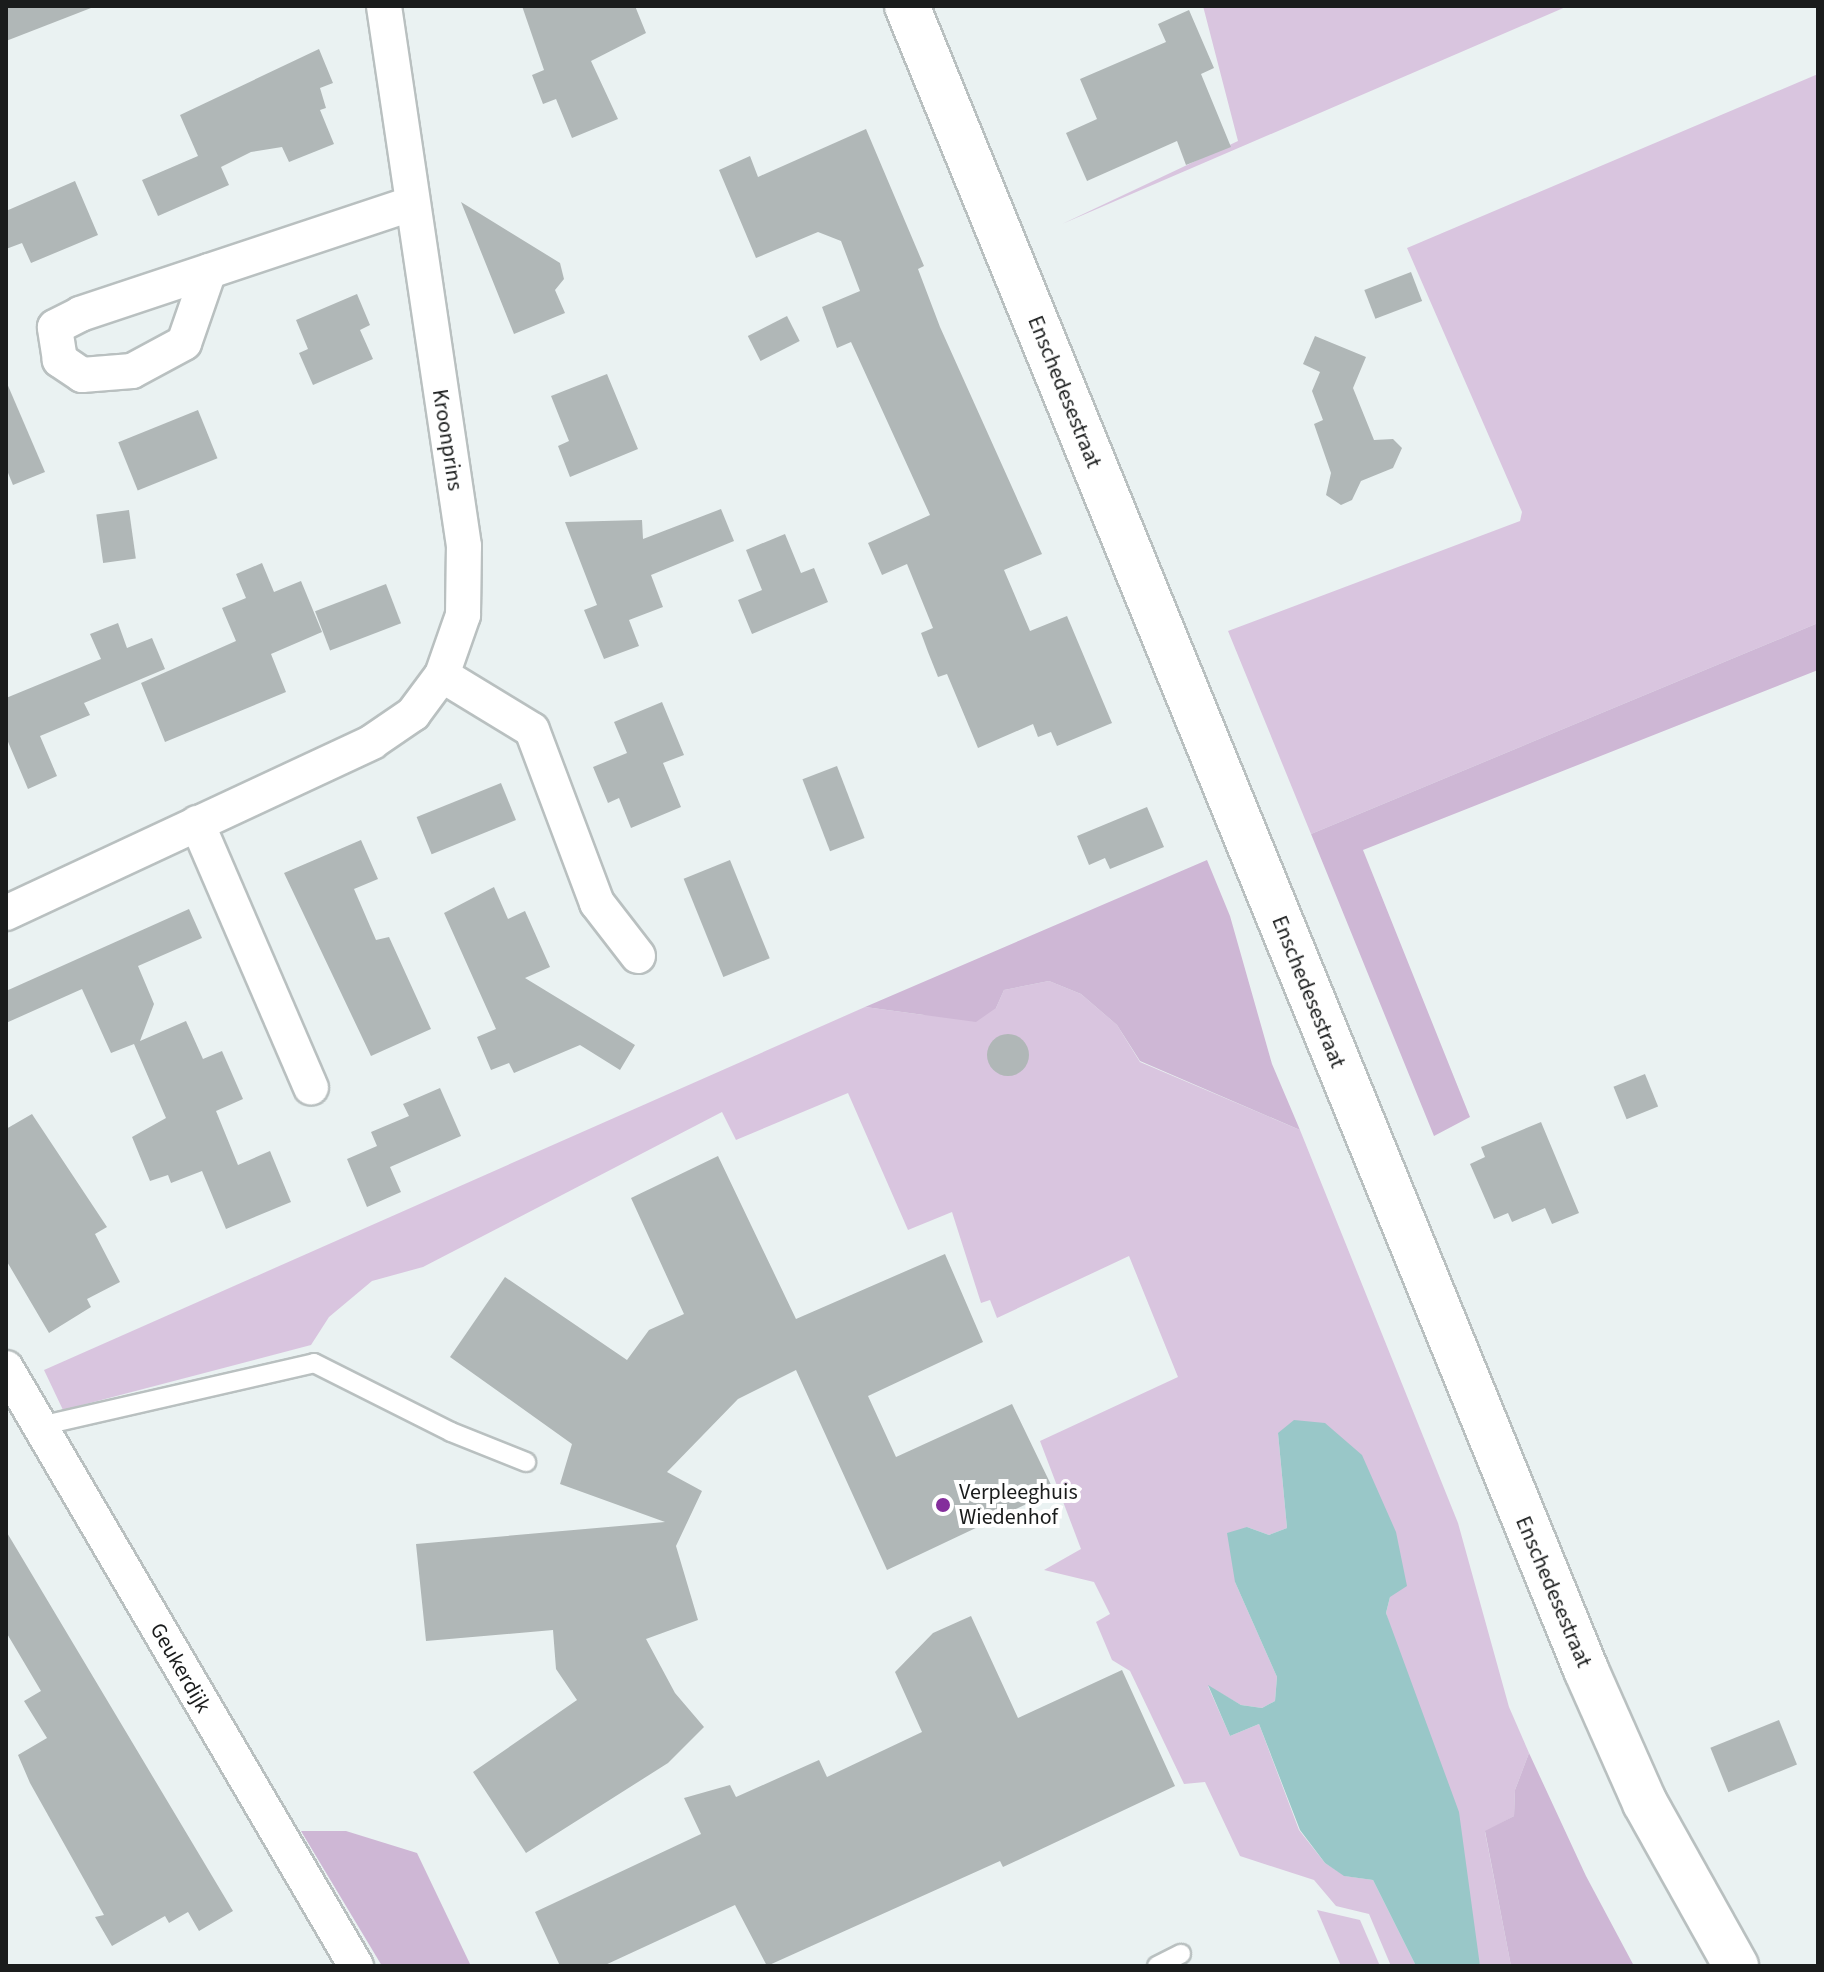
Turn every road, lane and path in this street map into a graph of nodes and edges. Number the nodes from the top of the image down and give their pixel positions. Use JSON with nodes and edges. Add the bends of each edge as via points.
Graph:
{"nodes":[{"id":1,"x":384,"y":6,"type":"edge"},
{"id":2,"x":907,"y":6,"type":"edge"},
{"id":3,"x":410,"y":204,"type":"junction"},
{"id":4,"x":209,"y":271,"type":"dead end"},
{"id":5,"x":442,"y":675,"type":"junction"},
{"id":6,"x":197,"y":823,"type":"junction"},
{"id":7,"x":6,"y":913,"type":"edge"},
{"id":8,"x":638,"y":956,"type":"dead end"},
{"id":9,"x":311,"y":1088,"type":"dead end"},
{"id":10,"x":6,"y":1368,"type":"edge"},
{"id":11,"x":40,"y":1426,"type":"junction"},
{"id":12,"x":526,"y":1462,"type":"dead end"},
{"id":13,"x":1181,"y":1954,"type":"dead end"},
{"id":14,"x":356,"y":1966,"type":"edge"},
{"id":15,"x":1157,"y":1966,"type":"edge"},
{"id":16,"x":1736,"y":1966,"type":"edge"}],
"edges":[{"from":1,"to":3,"type":"street","name":"Kroonprins"},
{"from":2,"to":16,"type":"main road","name":"Enschedesestraat","via":[[1586,1670],[1645,1803]]},
{"from":3,"to":4,"type":"street"},
{"from":3,"to":5,"type":"street","name":"Kroonprins","via":[[464,546],[463,615]]},
{"from":5,"to":6,"type":"street","name":"Kroonprins","via":[[413,714],[372,742]]},
{"from":5,"to":8,"type":"street","via":[[532,730],[597,903]]},
{"from":6,"to":7,"type":"street","name":"Kroonprins"},
{"from":6,"to":9,"type":"street"},
{"from":10,"to":11,"type":"street","name":"Geukerdijk"},
{"from":11,"to":12,"type":"lane","via":[[314,1363],[451,1432]]},
{"from":11,"to":14,"type":"street","name":"Geukerdijk"},
{"from":13,"to":15,"type":"lane"}]}
